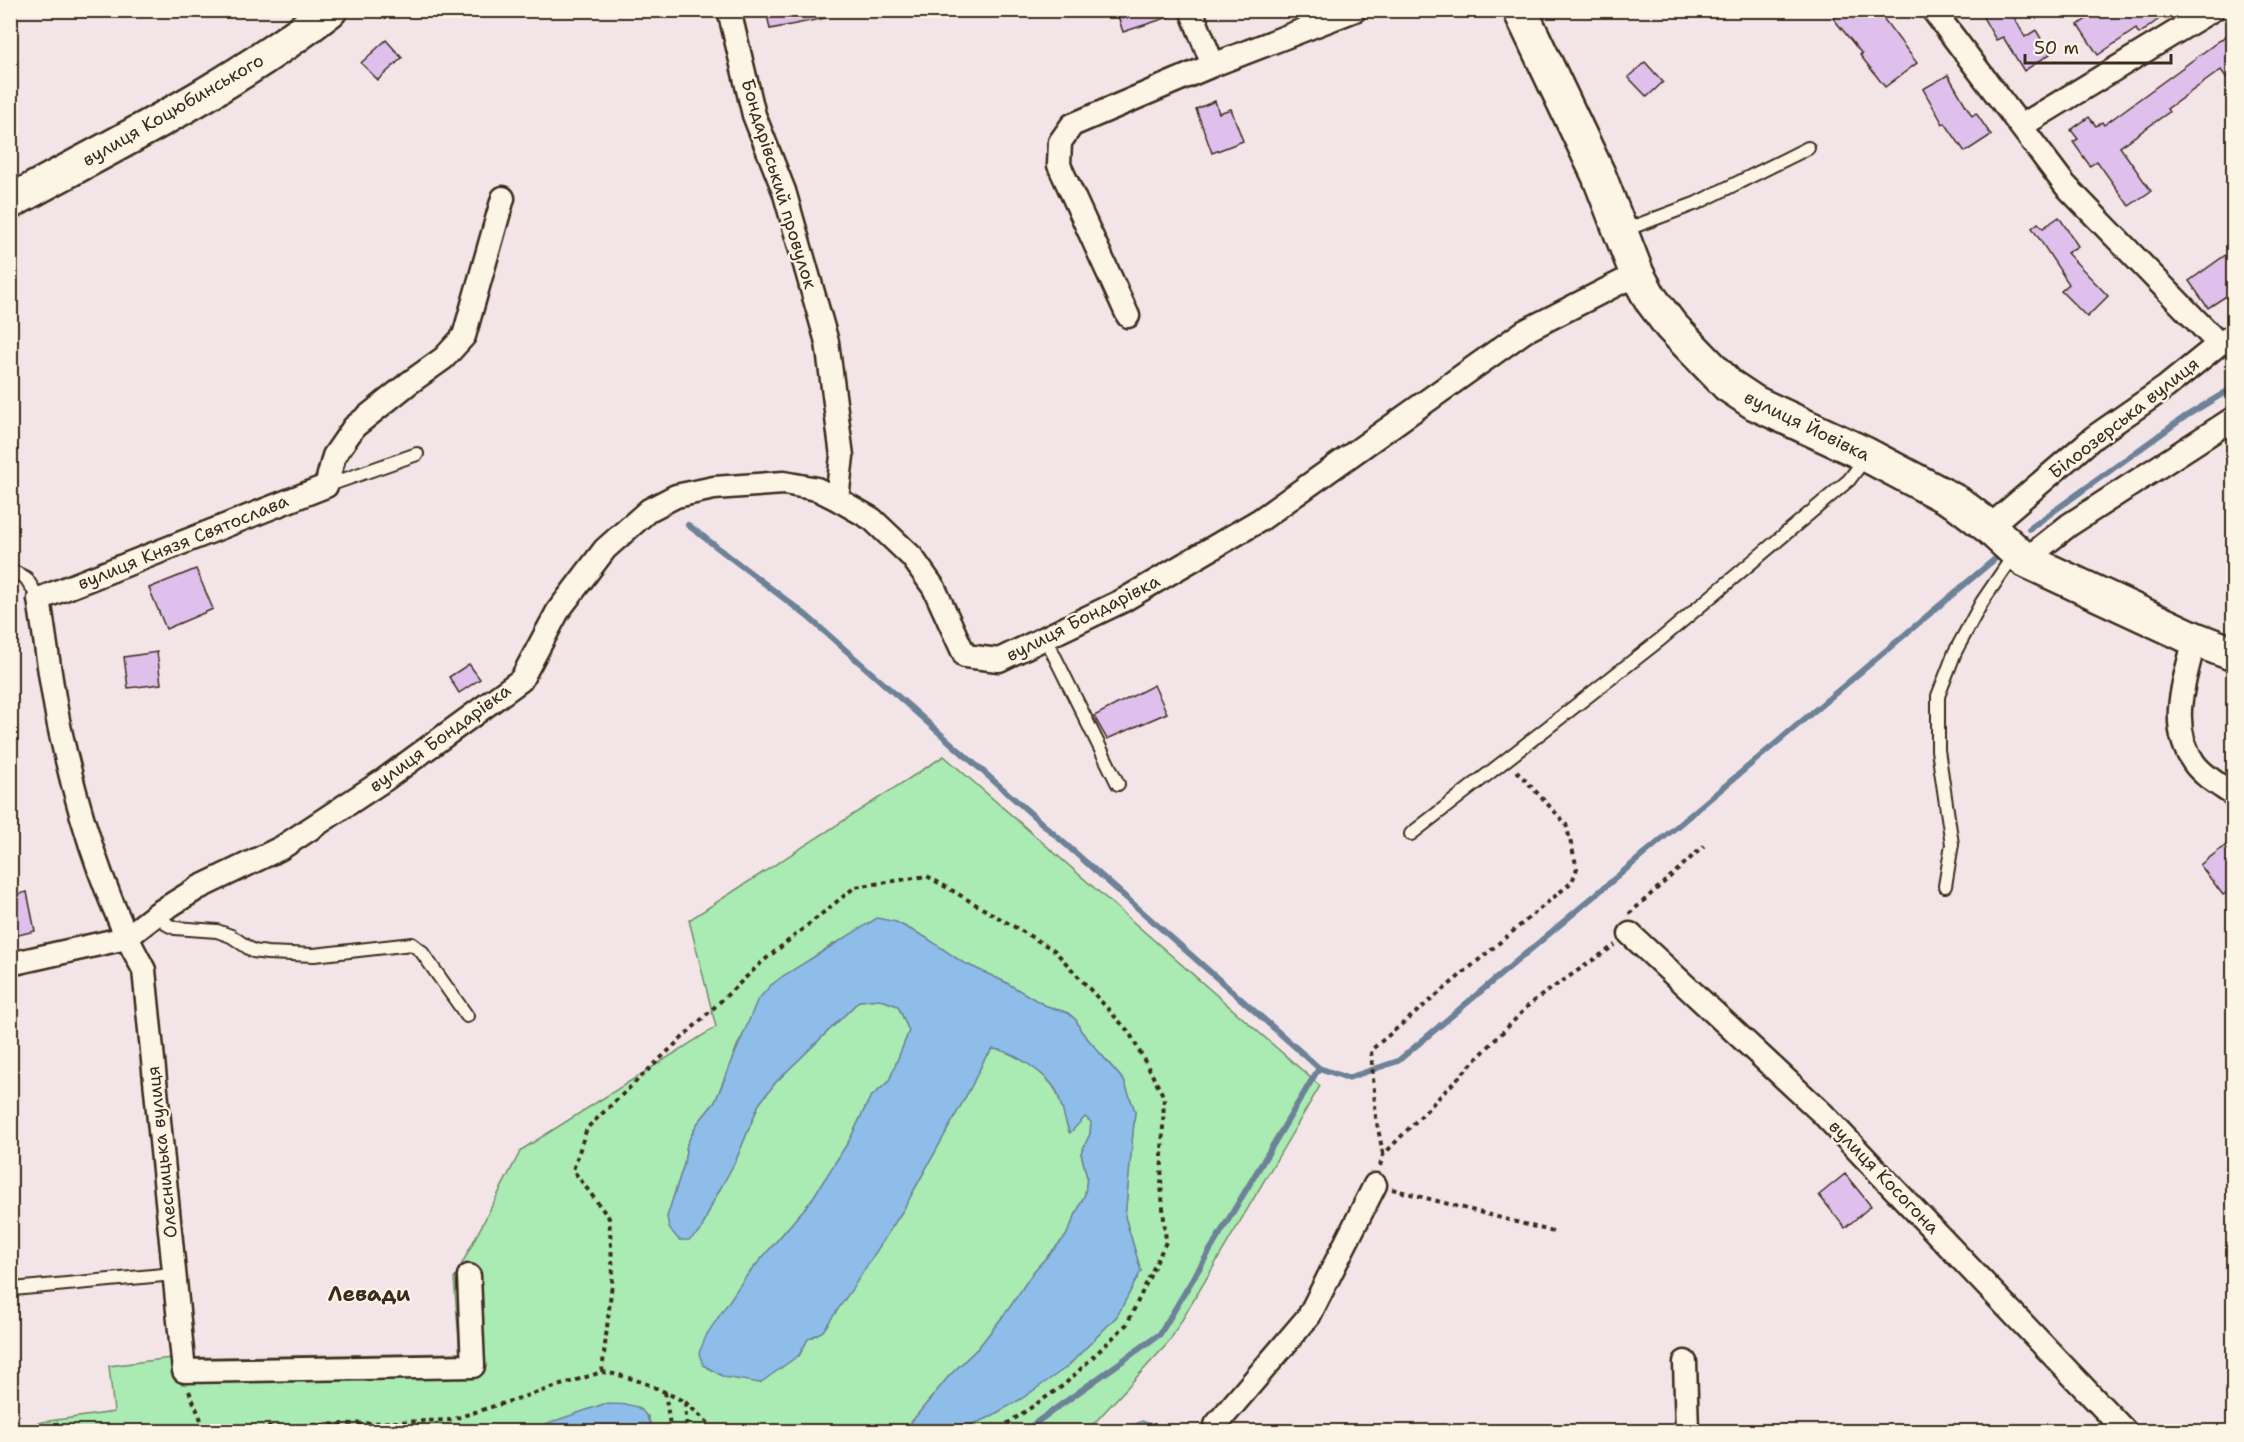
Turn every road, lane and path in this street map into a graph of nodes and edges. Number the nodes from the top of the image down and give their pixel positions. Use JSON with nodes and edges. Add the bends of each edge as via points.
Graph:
{"nodes":[{"id":1,"x":330,"y":10,"type":"edge"},
{"id":2,"x":729,"y":10,"type":"edge"},
{"id":3,"x":1191,"y":10,"type":"edge"},
{"id":4,"x":1355,"y":10,"type":"edge"},
{"id":5,"x":1520,"y":10,"type":"edge"},
{"id":6,"x":1933,"y":10,"type":"edge"},
{"id":7,"x":2212,"y":10,"type":"edge"},
{"id":8,"x":1213,"y":65,"type":"junction"},
{"id":9,"x":2021,"y":126,"type":"junction"},
{"id":10,"x":1808,"y":148,"type":"dead end"},
{"id":11,"x":503,"y":198,"type":"dead end"},
{"id":12,"x":10,"y":202,"type":"edge"},
{"id":13,"x":1621,"y":231,"type":"junction"},
{"id":14,"x":1637,"y":274,"type":"junction"},
{"id":15,"x":1128,"y":316,"type":"dead end"},
{"id":16,"x":2226,"y":339,"type":"edge"},
{"id":17,"x":2234,"y":418,"type":"edge"},
{"id":18,"x":417,"y":454,"type":"dead end"},
{"id":19,"x":1867,"y":455,"type":"junction"},
{"id":20,"x":326,"y":486,"type":"junction"},
{"id":21,"x":837,"y":499,"type":"junction"},
{"id":22,"x":1989,"y":527,"type":"junction"},
{"id":23,"x":2021,"y":556,"type":"junction"},
{"id":24,"x":10,"y":570,"type":"edge"},
{"id":25,"x":39,"y":600,"type":"junction"},
{"id":26,"x":1046,"y":639,"type":"junction"},
{"id":27,"x":2195,"y":639,"type":"junction"},
{"id":28,"x":2234,"y":654,"type":"edge"},
{"id":29,"x":1507,"y":760,"type":"junction"},
{"id":30,"x":1118,"y":783,"type":"dead end"},
{"id":31,"x":2234,"y":795,"type":"edge"},
{"id":32,"x":1411,"y":834,"type":"dead end"},
{"id":33,"x":1704,"y":846,"type":"dead end"},
{"id":34,"x":1945,"y":885,"type":"dead end"},
{"id":35,"x":158,"y":913,"type":"junction"},
{"id":36,"x":1630,"y":934,"type":"junction"},
{"id":37,"x":126,"y":938,"type":"junction"},
{"id":38,"x":10,"y":964,"type":"edge"},
{"id":39,"x":467,"y":1016,"type":"dead end"},
{"id":40,"x":1383,"y":1155,"type":"junction"},
{"id":41,"x":1375,"y":1185,"type":"junction"},
{"id":42,"x":1554,"y":1232,"type":"dead end"},
{"id":43,"x":10,"y":1273,"type":"edge"},
{"id":44,"x":174,"y":1274,"type":"junction"},
{"id":45,"x":469,"y":1276,"type":"dead end"},
{"id":46,"x":1685,"y":1362,"type":"dead end"},
{"id":47,"x":184,"y":1371,"type":"junction"},
{"id":48,"x":602,"y":1371,"type":"junction"},
{"id":49,"x":665,"y":1392,"type":"junction"},
{"id":50,"x":684,"y":1402,"type":"junction"},
{"id":51,"x":206,"y":1431,"type":"edge"},
{"id":52,"x":250,"y":1431,"type":"edge"},
{"id":53,"x":671,"y":1431,"type":"edge"},
{"id":54,"x":687,"y":1431,"type":"edge"},
{"id":55,"x":718,"y":1431,"type":"edge"},
{"id":56,"x":995,"y":1431,"type":"edge"},
{"id":57,"x":1215,"y":1431,"type":"edge"},
{"id":58,"x":1687,"y":1431,"type":"edge"},
{"id":59,"x":2126,"y":1431,"type":"edge"}],
"edges":[{"from":1,"to":12,"type":"street","name":"вулиця Коцюбинського","via":[[290,42],[195,100]]},
{"from":2,"to":21,"type":"street","name":"Бондарівський провулок","via":[[754,115],[784,191],[826,342],[842,456]]},
{"from":3,"to":8,"type":"street"},
{"from":4,"to":8,"type":"street"},
{"from":5,"to":13,"type":"street","name":"вулиця Йовівка"},
{"from":6,"to":9,"type":"street"},
{"from":7,"to":9,"type":"street"},
{"from":8,"to":15,"type":"street","via":[[1072,125],[1060,142],[1059,165]]},
{"from":9,"to":16,"type":"street","via":[[2072,192]]},
{"from":10,"to":13,"type":"lane","via":[[1697,203]]},
{"from":11,"to":20,"type":"street","via":[[464,336],[444,358],[354,426],[334,456]]},
{"from":13,"to":14,"type":"street","name":"вулиця Йовівка"},
{"from":14,"to":19,"type":"street","name":"вулиця Йовівка","via":[[1671,326],[1728,385],[1755,403]]},
{"from":14,"to":26,"type":"street","name":"вулиця Бондарівка","via":[[1525,331],[1260,520],[1122,601]]},
{"from":16,"to":22,"type":"street","name":"Білоозерська вулиця","via":[[2166,387],[2094,436]]},
{"from":17,"to":23,"type":"street"},
{"from":18,"to":20,"type":"lane"},
{"from":19,"to":22,"type":"street","name":"вулиця Йовівка","via":[[1958,503]]},
{"from":19,"to":29,"type":"lane","via":[[1849,480],[1661,639]]},
{"from":20,"to":25,"type":"street","name":"вулиця Князя Святослава"},
{"from":21,"to":26,"type":"street","name":"вулиця Бондарівка","via":[[872,519],[912,557],[934,588],[965,656],[999,660]]},
{"from":21,"to":35,"type":"street","name":"вулиця Бондарівка","via":[[817,489],[784,483],[714,488],[676,496],[649,510],[605,549],[558,611],[520,680],[384,780],[281,848],[198,888]]},
{"from":22,"to":23,"type":"street","name":"вулиця Йовівка"},
{"from":23,"to":27,"type":"street","name":"вулиця Йовівка"},
{"from":23,"to":34,"type":"lane","via":[[1982,602],[1955,652],[1938,696],[1938,750],[1952,844]]},
{"from":24,"to":25,"type":"lane","via":[[26,578]]},
{"from":25,"to":37,"type":"street","via":[[60,729],[85,831]]},
{"from":26,"to":30,"type":"lane"},
{"from":27,"to":28,"type":"street","name":"вулиця Йовівка"},
{"from":27,"to":31,"type":"street","via":[[2180,697],[2180,736],[2195,764]]},
{"from":29,"to":32,"type":"lane"},
{"from":29,"to":40,"type":"path","via":[[1566,824],[1577,868],[1572,882],[1371,1050]]},
{"from":33,"to":36,"type":"path","via":[[1626,916]]},
{"from":35,"to":37,"type":"street","name":"вулиця Бондарівка"},
{"from":35,"to":39,"type":"lane","via":[[175,928],[217,931],[253,951],[267,953],[314,955],[412,944]]},
{"from":36,"to":40,"type":"path","via":[[1532,1002]]},
{"from":36,"to":59,"type":"street","name":"вулиця Косогона","via":[[1823,1114]]},
{"from":37,"to":38,"type":"street","name":"вулиця Бондарівка"},
{"from":37,"to":44,"type":"street","name":"Олесницька вулиця","via":[[144,970]]},
{"from":40,"to":41,"type":"path"},
{"from":41,"to":42,"type":"path"},
{"from":41,"to":57,"type":"street","via":[[1309,1316],[1216,1425]]},
{"from":43,"to":44,"type":"lane","via":[[13,1289]]},
{"from":44,"to":47,"type":"street","name":"Олесницька вулиця"},
{"from":45,"to":47,"type":"street","via":[[473,1366]]},
{"from":46,"to":58,"type":"street"},
{"from":47,"to":51,"type":"path","via":[[190,1397]]},
{"from":48,"to":49,"type":"path","via":[[622,1374]]},
{"from":48,"to":52,"type":"path","via":[[450,1420],[267,1427]]},
{"from":48,"to":56,"type":"path","via":[[613,1274],[609,1218],[573,1170],[587,1128],[762,962],[855,886],[927,876],[1053,950],[1129,1032],[1164,1097],[1161,1185],[1166,1242],[1127,1324],[1064,1385]]},
{"from":49,"to":50,"type":"path"},
{"from":49,"to":53,"type":"path"},
{"from":50,"to":54,"type":"path"},
{"from":50,"to":55,"type":"path"}]}
